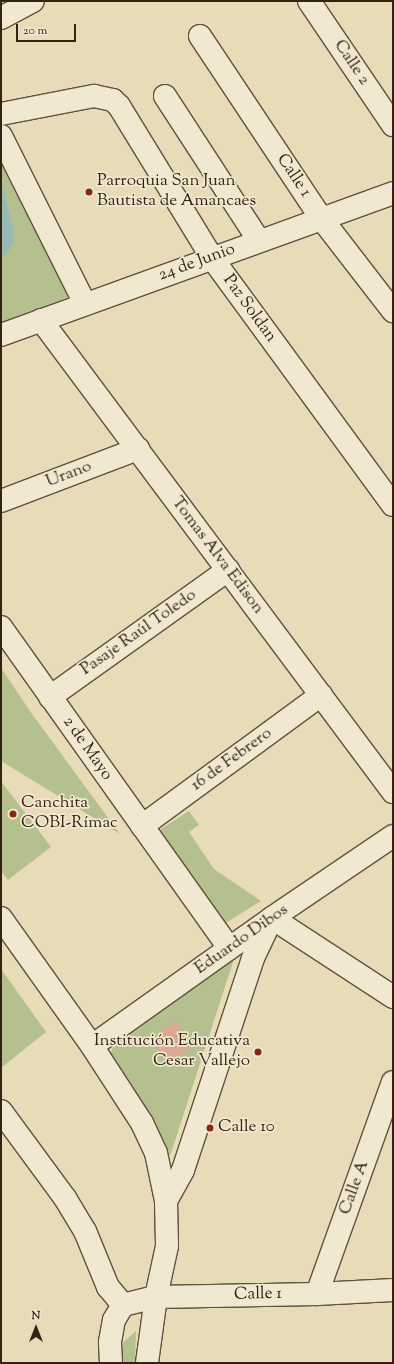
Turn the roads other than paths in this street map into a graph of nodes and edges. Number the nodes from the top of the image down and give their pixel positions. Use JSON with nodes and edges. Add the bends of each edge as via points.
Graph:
{"nodes":[{"id":1,"x":33,"y":1,"type":"edge"},
{"id":2,"x":309,"y":1,"type":"edge"},
{"id":3,"x":1,"y":18,"type":"edge"},
{"id":4,"x":200,"y":36,"type":"dead end"},
{"id":5,"x":165,"y":96,"type":"dead end"},
{"id":6,"x":1,"y":114,"type":"edge"},
{"id":7,"x":393,"y":125,"type":"edge"},
{"id":8,"x":1,"y":136,"type":"edge"},
{"id":9,"x":393,"y":193,"type":"edge"},
{"id":10,"x":322,"y":218,"type":"junction"},
{"id":11,"x":258,"y":241,"type":"junction"},
{"id":12,"x":212,"y":258,"type":"junction"},
{"id":13,"x":85,"y":304,"type":"junction"},
{"id":14,"x":393,"y":311,"type":"edge"},
{"id":15,"x":41,"y":320,"type":"junction"},
{"id":16,"x":1,"y":335,"type":"edge"},
{"id":17,"x":138,"y":449,"type":"junction"},
{"id":18,"x":1,"y":501,"type":"edge"},
{"id":19,"x":393,"y":505,"type":"edge"},
{"id":20,"x":228,"y":570,"type":"junction"},
{"id":21,"x":1,"y":627,"type":"edge"},
{"id":22,"x":321,"y":695,"type":"junction"},
{"id":23,"x":50,"y":697,"type":"junction"},
{"id":24,"x":393,"y":792,"type":"edge"},
{"id":25,"x":142,"y":826,"type":"junction"},
{"id":26,"x":393,"y":836,"type":"edge"},
{"id":27,"x":1,"y":918,"type":"edge"},
{"id":28,"x":272,"y":918,"type":"junction"},
{"id":29,"x":229,"y":948,"type":"junction"},
{"id":30,"x":393,"y":997,"type":"edge"},
{"id":31,"x":92,"y":1046,"type":"junction"},
{"id":32,"x":392,"y":1089,"type":"edge"},
{"id":33,"x":1,"y":1111,"type":"edge"},
{"id":34,"x":166,"y":1201,"type":"junction"},
{"id":35,"x":393,"y":1290,"type":"edge"},
{"id":36,"x":317,"y":1294,"type":"junction"},
{"id":37,"x":156,"y":1297,"type":"junction"},
{"id":38,"x":123,"y":1305,"type":"junction"},
{"id":39,"x":152,"y":1336,"type":"junction"},
{"id":40,"x":111,"y":1363,"type":"edge"},
{"id":41,"x":147,"y":1363,"type":"edge"},
{"id":42,"x":158,"y":1363,"type":"edge"}],
"edges":[{"from":1,"to":3,"type":"street"},
{"from":2,"to":7,"type":"street","name":"Calle 2"},
{"from":4,"to":10,"type":"street","name":"Calle 1"},
{"from":5,"to":11,"type":"street"},
{"from":6,"to":12,"type":"street","name":"Paz Soldan","via":[[94,96],[113,100]]},
{"from":8,"to":13,"type":"street"},
{"from":9,"to":10,"type":"street","name":"24 de Junio"},
{"from":10,"to":11,"type":"street","name":"24 de Junio"},
{"from":10,"to":14,"type":"street","name":"Calle 1"},
{"from":11,"to":12,"type":"street","name":"24 de Junio"},
{"from":12,"to":13,"type":"street","name":"24 de Junio"},
{"from":12,"to":19,"type":"street","name":"Paz Soldan"},
{"from":13,"to":15,"type":"street","name":"24 de Junio"},
{"from":15,"to":16,"type":"street","name":"24 de Junio"},
{"from":15,"to":17,"type":"street","name":"Tomas Alva Edison"},
{"from":17,"to":18,"type":"street","name":"Urano"},
{"from":17,"to":20,"type":"street","name":"Tomas Alva Edison"},
{"from":20,"to":22,"type":"street","name":"Tomas Alva Edison"},
{"from":20,"to":23,"type":"street","name":"Pasaje Raúl Toledo"},
{"from":21,"to":23,"type":"street","name":"2 de Mayo"},
{"from":22,"to":24,"type":"street","name":"Tomas Alva Edison"},
{"from":22,"to":25,"type":"street","name":"16 de Febrero"},
{"from":23,"to":25,"type":"street","name":"2 de Mayo"},
{"from":25,"to":29,"type":"street","name":"2 de Mayo"},
{"from":26,"to":28,"type":"street","name":"Eduardo Dibos"},
{"from":27,"to":31,"type":"street"},
{"from":28,"to":29,"type":"street","name":"Eduardo Dibos"},
{"from":28,"to":30,"type":"street"},
{"from":28,"to":34,"type":"street","via":[[253,958],[183,1170]]},
{"from":29,"to":31,"type":"street","name":"Eduardo Dibos"},
{"from":31,"to":34,"type":"street","via":[[142,1123],[156,1153]]},
{"from":32,"to":36,"type":"street","name":"Calle A"},
{"from":33,"to":38,"type":"street","via":[[65,1198],[85,1231],[108,1287]]},
{"from":34,"to":37,"type":"street","via":[[167,1246]]},
{"from":35,"to":36,"type":"street","name":"Calle 1"},
{"from":36,"to":37,"type":"street","name":"Calle 1"},
{"from":37,"to":38,"type":"street","name":"Calle 1"},
{"from":37,"to":39,"type":"street"},
{"from":38,"to":40,"type":"street","via":[[114,1320],[110,1342]]},
{"from":39,"to":41,"type":"street"},
{"from":39,"to":42,"type":"street"}]}
